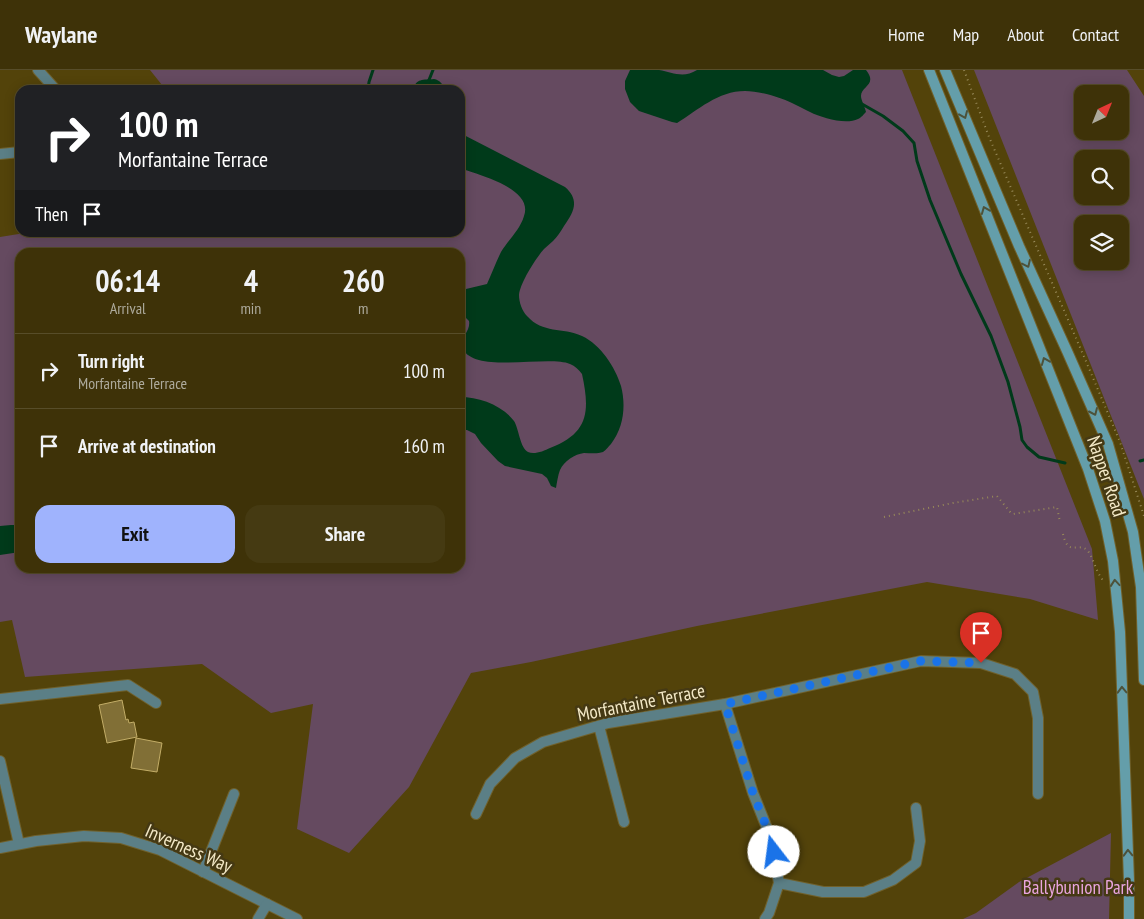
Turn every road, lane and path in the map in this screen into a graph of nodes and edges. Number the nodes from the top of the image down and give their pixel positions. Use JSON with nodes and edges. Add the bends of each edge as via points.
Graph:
{"nodes":[{"id":1,"x":38,"y":70,"type":"edge"},
{"id":2,"x":929,"y":70,"type":"edge"},
{"id":3,"x":945,"y":70,"type":"edge"},
{"id":4,"x":964,"y":70,"type":"edge"},
{"id":5,"x":52,"y":85,"type":"edge"},
{"id":6,"x":15,"y":152,"type":"edge"},
{"id":7,"x":0,"y":154,"type":"edge"},
{"id":8,"x":1144,"y":516,"type":"edge"},
{"id":9,"x":884,"y":517,"type":"dead end"},
{"id":10,"x":1060,"y":522,"type":"dead end"},
{"id":11,"x":1063,"y":534,"type":"dead end"},
{"id":12,"x":1106,"y":579,"type":"dead end"},
{"id":13,"x":1144,"y":680,"type":"edge"},
{"id":14,"x":0,"y":700,"type":"edge"},
{"id":15,"x":156,"y":702,"type":"dead end"},
{"id":16,"x":725,"y":704,"type":"junction"},
{"id":17,"x":599,"y":726,"type":"junction"},
{"id":18,"x":0,"y":761,"type":"edge"},
{"id":19,"x":234,"y":794,"type":"dead end"},
{"id":20,"x":1038,"y":794,"type":"dead end"},
{"id":21,"x":916,"y":808,"type":"dead end"},
{"id":22,"x":476,"y":814,"type":"dead end"},
{"id":23,"x":624,"y":822,"type":"dead end"},
{"id":24,"x":20,"y":844,"type":"junction"},
{"id":25,"x":0,"y":848,"type":"edge"},
{"id":26,"x":203,"y":872,"type":"junction"},
{"id":27,"x":779,"y":882,"type":"junction"},
{"id":28,"x":267,"y":904,"type":"junction"},
{"id":29,"x":258,"y":919,"type":"edge"},
{"id":30,"x":297,"y":919,"type":"edge"},
{"id":31,"x":765,"y":919,"type":"edge"},
{"id":32,"x":1129,"y":919,"type":"edge"}],
"edges":[{"from":1,"to":5,"type":"street"},
{"from":32,"to":2,"type":"main road","name":"Napper Road","one_way":true,"via":[[1120,632],[1113,561],[1105,521],[1088,469]]},
{"from":3,"to":13,"type":"main road","name":"Napper Road","one_way":true,"via":[[1108,444],[1133,532],[1141,587]]},
{"from":4,"to":8,"type":"path","via":[[989,137],[1120,442]]},
{"from":6,"to":7,"type":"street"},
{"from":9,"to":10,"type":"path","via":[[997,496],[1013,514],[1057,507]]},
{"from":11,"to":12,"type":"path","via":[[1068,546],[1084,548],[1088,552],[1100,577]]},
{"from":14,"to":15,"type":"street","via":[[128,685]]},
{"from":16,"to":17,"type":"street","name":"Morfantaine Terrace"},
{"from":16,"to":20,"type":"street","name":"Morfantaine Terrace","via":[[920,661],[981,663],[1015,674],[1033,692],[1038,718]]},
{"from":16,"to":27,"type":"street","via":[[771,838]]},
{"from":17,"to":22,"type":"street","name":"Morfantaine Terrace","via":[[543,742],[515,758],[490,784]]},
{"from":17,"to":23,"type":"street"},
{"from":18,"to":24,"type":"street"},
{"from":19,"to":26,"type":"street"},
{"from":21,"to":27,"type":"street","via":[[920,841],[916,863],[893,880],[864,892],[823,892]]},
{"from":24,"to":25,"type":"street","name":"Inverness Way"},
{"from":24,"to":26,"type":"street","name":"Inverness Way","via":[[84,836],[121,838],[160,850]]},
{"from":26,"to":28,"type":"street","name":"Inverness Way"},
{"from":27,"to":31,"type":"street"},
{"from":28,"to":29,"type":"street"},
{"from":28,"to":30,"type":"street","name":"Inverness Way"}]}
